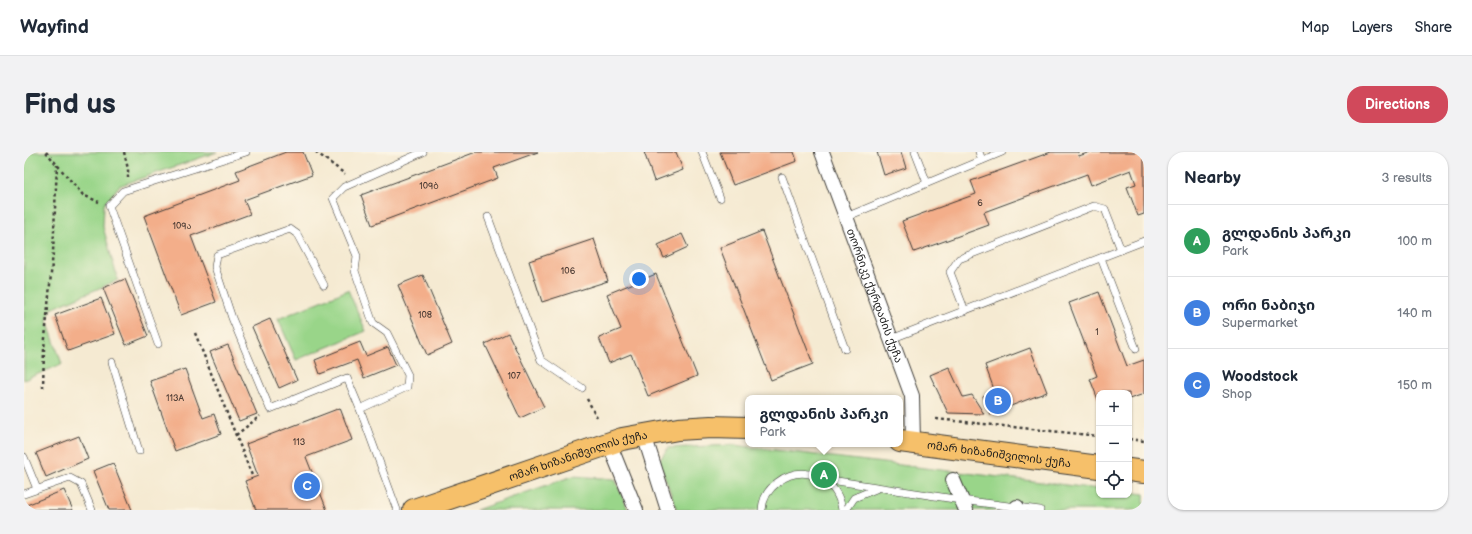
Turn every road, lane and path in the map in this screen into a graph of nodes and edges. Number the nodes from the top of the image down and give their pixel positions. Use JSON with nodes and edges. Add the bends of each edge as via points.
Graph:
{"nodes":[{"id":1,"x":46,"y":152,"type":"edge"},
{"id":2,"x":124,"y":152,"type":"edge"},
{"id":3,"x":246,"y":152,"type":"edge"},
{"id":4,"x":316,"y":152,"type":"edge"},
{"id":5,"x":423,"y":152,"type":"edge"},
{"id":6,"x":702,"y":152,"type":"edge"},
{"id":7,"x":915,"y":152,"type":"edge"},
{"id":8,"x":979,"y":152,"type":"edge"},
{"id":9,"x":1002,"y":152,"type":"edge"},
{"id":10,"x":825,"y":153,"type":"edge"},
{"id":11,"x":982,"y":160,"type":"junction"},
{"id":12,"x":57,"y":165,"type":"junction"},
{"id":13,"x":782,"y":177,"type":"dead end"},
{"id":14,"x":355,"y":182,"type":"junction"},
{"id":15,"x":927,"y":183,"type":"junction"},
{"id":16,"x":127,"y":190,"type":"junction"},
{"id":17,"x":720,"y":198,"type":"dead end"},
{"id":18,"x":109,"y":206,"type":"junction"},
{"id":19,"x":488,"y":217,"type":"dead end"},
{"id":20,"x":846,"y":217,"type":"junction"},
{"id":21,"x":1144,"y":241,"type":"edge"},
{"id":22,"x":1121,"y":250,"type":"junction"},
{"id":23,"x":1101,"y":258,"type":"junction"},
{"id":24,"x":324,"y":285,"type":"dead end"},
{"id":25,"x":964,"y":310,"type":"junction"},
{"id":26,"x":195,"y":333,"type":"dead end"},
{"id":27,"x":891,"y":339,"type":"junction"},
{"id":28,"x":158,"y":344,"type":"dead end"},
{"id":29,"x":845,"y":349,"type":"dead end"},
{"id":30,"x":1136,"y":349,"type":"dead end"},
{"id":31,"x":112,"y":362,"type":"dead end"},
{"id":32,"x":43,"y":388,"type":"dead end"},
{"id":33,"x":582,"y":388,"type":"joint"},
{"id":34,"x":270,"y":408,"type":"junction"},
{"id":35,"x":360,"y":409,"type":"junction"},
{"id":36,"x":597,"y":417,"type":"dead end"},
{"id":37,"x":936,"y":419,"type":"dead end"},
{"id":38,"x":745,"y":428,"type":"edge"},
{"id":39,"x":236,"y":435,"type":"junction"},
{"id":40,"x":644,"y":435,"type":"junction"},
{"id":41,"x":1096,"y":436,"type":"edge"},
{"id":42,"x":1132,"y":439,"type":"edge"},
{"id":43,"x":1144,"y":441,"type":"edge"},
{"id":44,"x":907,"y":442,"type":"edge"},
{"id":45,"x":609,"y":443,"type":"junction"},
{"id":46,"x":139,"y":451,"type":"dead end"},
{"id":47,"x":24,"y":457,"type":"edge"},
{"id":48,"x":1096,"y":467,"type":"edge"},
{"id":49,"x":1132,"y":470,"type":"edge"},
{"id":50,"x":1144,"y":472,"type":"edge"},
{"id":51,"x":253,"y":478,"type":"dead end"},
{"id":52,"x":824,"y":479,"type":"junction"},
{"id":53,"x":953,"y":480,"type":"dead end"},
{"id":54,"x":885,"y":488,"type":"junction"},
{"id":55,"x":37,"y":489,"type":"junction"},
{"id":56,"x":24,"y":494,"type":"edge"},
{"id":57,"x":964,"y":505,"type":"edge"},
{"id":58,"x":1017,"y":508,"type":"edge"},
{"id":59,"x":92,"y":510,"type":"edge"},
{"id":60,"x":397,"y":510,"type":"edge"},
{"id":61,"x":414,"y":510,"type":"edge"},
{"id":62,"x":636,"y":510,"type":"edge"},
{"id":63,"x":668,"y":510,"type":"edge"},
{"id":64,"x":762,"y":510,"type":"edge"},
{"id":65,"x":842,"y":510,"type":"edge"},
{"id":66,"x":846,"y":510,"type":"edge"},
{"id":67,"x":1040,"y":510,"type":"edge"}],
"edges":[{"from":1,"to":12,"type":"path"},
{"from":2,"to":16,"type":"path","via":[[128,169]]},
{"from":3,"to":16,"type":"lane"},
{"from":4,"to":14,"type":"path"},
{"from":5,"to":14,"type":"lane"},
{"from":6,"to":17,"type":"lane"},
{"from":7,"to":15,"type":"lane"},
{"from":8,"to":11,"type":"lane"},
{"from":9,"to":11,"type":"lane"},
{"from":10,"to":20,"type":"street","name":"თორნიკე ქურდაძის ქუჩა"},
{"from":11,"to":15,"type":"lane"},
{"from":12,"to":18,"type":"path","via":[[83,195]]},
{"from":12,"to":32,"type":"path"},
{"from":13,"to":29,"type":"lane"},
{"from":14,"to":35,"type":"lane","via":[[344,187],[333,198],[357,256],[355,271],[373,323],[387,333],[408,375],[407,387]]},
{"from":15,"to":20,"type":"lane"},
{"from":16,"to":18,"type":"lane"},
{"from":18,"to":28,"type":"lane"},
{"from":19,"to":33,"type":"lane","via":[[541,360]]},
{"from":20,"to":27,"type":"street","name":"თორნიკე ქურდაძის ქუჩა"},
{"from":21,"to":22,"type":"lane"},
{"from":22,"to":23,"type":"lane"},
{"from":22,"to":25,"type":"lane","via":[[1105,209],[1094,206],[959,259],[950,272]]},
{"from":23,"to":25,"type":"lane"},
{"from":23,"to":30,"type":"lane"},
{"from":24,"to":34,"type":"lane","via":[[297,234],[290,229],[217,255],[215,267],[232,318]]},
{"from":25,"to":27,"type":"lane"},
{"from":26,"to":39,"type":"path"},
{"from":27,"to":44,"type":"street","name":"თორნიკე ქურდაძის ქუჩა","via":[[912,396]]},
{"from":31,"to":46,"type":"lane"},
{"from":33,"to":36,"type":"path"},
{"from":34,"to":35,"type":"lane","via":[[347,378]]},
{"from":34,"to":39,"type":"path"},
{"from":35,"to":60,"type":"lane"},
{"from":37,"to":41,"type":"path"},
{"from":38,"to":40,"type":"main road","name":"ომარ ხიზანიშვილის ქუჩა","via":[[678,429]]},
{"from":39,"to":51,"type":"path"},
{"from":40,"to":45,"type":"main road","name":"ომარ ხიზანიშვილის ქუჩა"},
{"from":40,"to":63,"type":"street"},
{"from":42,"to":43,"type":"path"},
{"from":44,"to":48,"type":"main road","name":"ომარ ხიზანიშვილის ქუჩა"},
{"from":45,"to":61,"type":"main road","name":"ომარ ხიზანიშვილის ქუჩა"},
{"from":45,"to":62,"type":"street"},
{"from":47,"to":55,"type":"lane"},
{"from":49,"to":50,"type":"main road"},
{"from":52,"to":54,"type":"lane"},
{"from":52,"to":64,"type":"lane","via":[[808,474],[793,474],[778,481],[767,492]]},
{"from":52,"to":65,"type":"lane","via":[[834,489]]},
{"from":53,"to":57,"type":"street"},
{"from":54,"to":57,"type":"lane"},
{"from":54,"to":66,"type":"lane","via":[[854,498]]},
{"from":55,"to":56,"type":"lane"},
{"from":55,"to":59,"type":"lane","via":[[70,478],[81,484]]},
{"from":57,"to":58,"type":"lane"},
{"from":58,"to":67,"type":"lane"}]}
